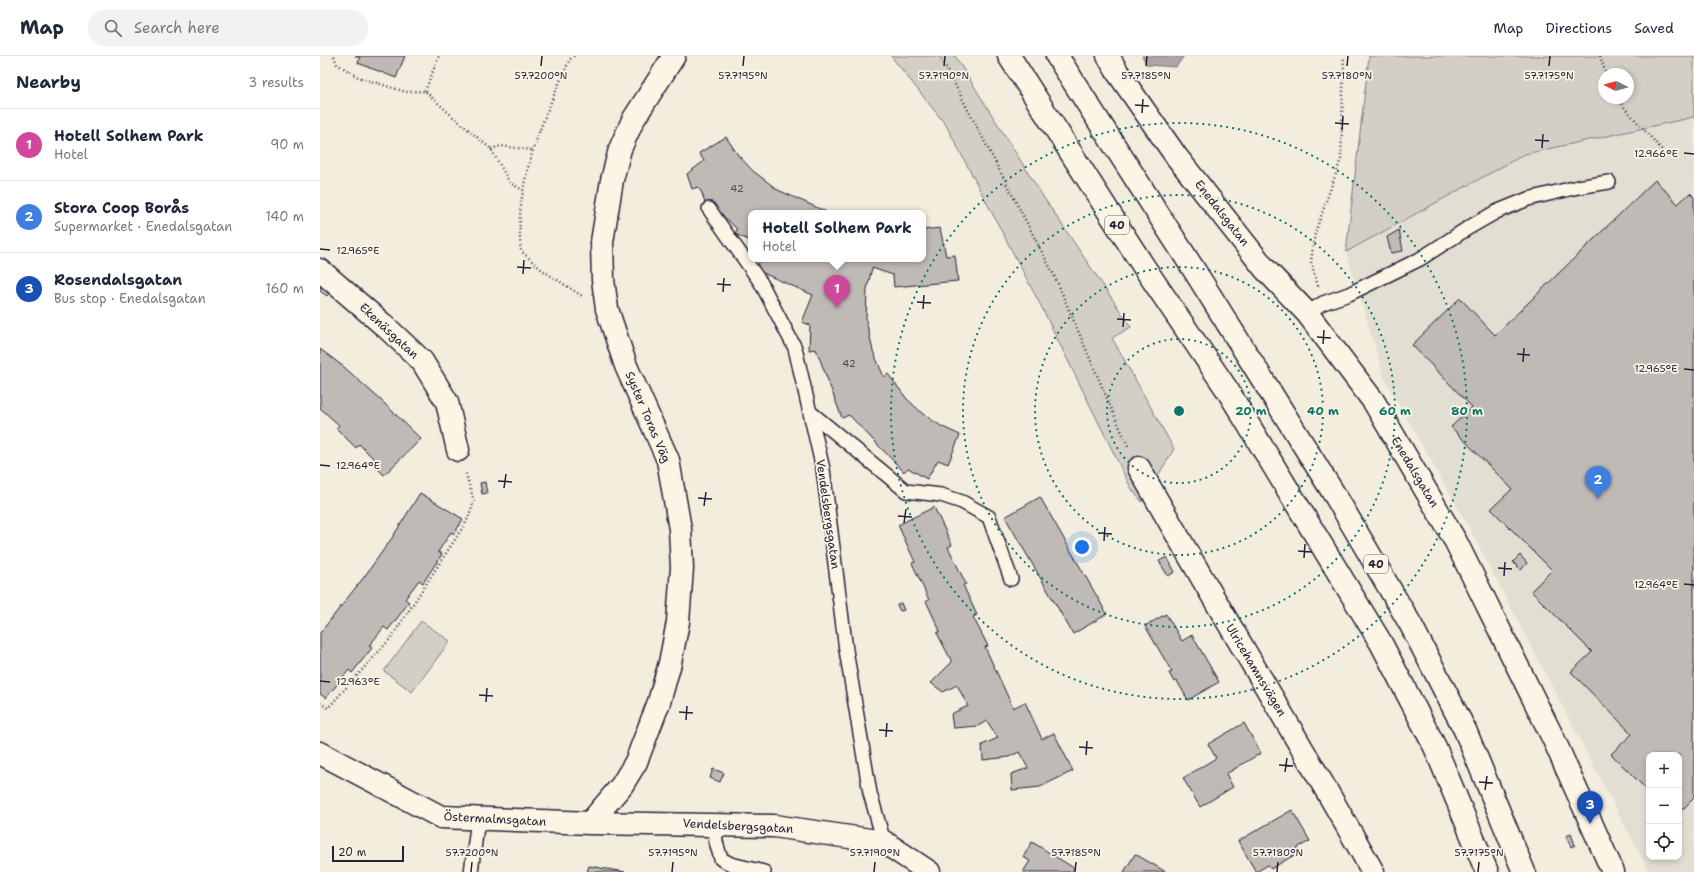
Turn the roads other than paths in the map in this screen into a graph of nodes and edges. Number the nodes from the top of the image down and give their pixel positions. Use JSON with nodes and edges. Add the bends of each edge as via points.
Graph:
{"nodes":[{"id":1,"x":674,"y":56,"type":"edge"},
{"id":2,"x":1009,"y":56,"type":"edge"},
{"id":3,"x":1057,"y":56,"type":"edge"},
{"id":4,"x":1108,"y":56,"type":"edge"},
{"id":5,"x":1609,"y":182,"type":"dead end"},
{"id":6,"x":709,"y":209,"type":"dead end"},
{"id":7,"x":320,"y":270,"type":"edge"},
{"id":8,"x":1315,"y":308,"type":"junction"},
{"id":9,"x":810,"y":412,"type":"junction"},
{"id":10,"x":458,"y":450,"type":"road end"},
{"id":11,"x":1139,"y":468,"type":"road end"},
{"id":12,"x":1011,"y":579,"type":"dead end"},
{"id":13,"x":320,"y":753,"type":"edge"},
{"id":14,"x":478,"y":819,"type":"junction"},
{"id":15,"x":590,"y":823,"type":"junction"},
{"id":16,"x":715,"y":824,"type":"junction"},
{"id":17,"x":884,"y":842,"type":"junction"},
{"id":18,"x":471,"y":872,"type":"edge"},
{"id":19,"x":764,"y":872,"type":"edge"},
{"id":20,"x":929,"y":872,"type":"edge"},
{"id":21,"x":1373,"y":872,"type":"edge"},
{"id":22,"x":1487,"y":872,"type":"edge"},
{"id":23,"x":1524,"y":872,"type":"edge"},
{"id":24,"x":1613,"y":872,"type":"edge"}],
"edges":[{"from":1,"to":15,"type":"main road","name":"Syster Toras Väg","via":[[633,120],[620,149],[602,242],[603,280],[608,309],[626,366],[668,460],[680,529],[682,568],[678,622],[670,663],[636,762],[622,785]]},
{"from":2,"to":22,"type":"main road","number":"40","via":[[1144,267],[1228,391],[1382,643],[1435,747]]},
{"from":3,"to":23,"type":"main road","number":"40","via":[[1336,497],[1411,625],[1465,730]]},
{"from":4,"to":8,"type":"main road","name":"Enedalsgatan","via":[[1176,156],[1266,269]]},
{"from":5,"to":8,"type":"lane","via":[[1528,200],[1496,212],[1420,259]]},
{"from":6,"to":9,"type":"lane","name":"Vendelsbergsgatan","via":[[761,284],[795,348]]},
{"from":7,"to":10,"type":"main road","name":"Ekenäsgatan","via":[[422,361],[447,402]]},
{"from":8,"to":24,"type":"main road","name":"Enedalsgatan","via":[[1374,402],[1456,542],[1554,740]]},
{"from":9,"to":12,"type":"lane","via":[[906,491],[962,502],[989,517]]},
{"from":9,"to":17,"type":"lane","name":"Vendelsbergsgatan","via":[[823,469],[846,650],[869,786]]},
{"from":11,"to":21,"type":"main road","name":"Ulricehamnsvägen"},
{"from":13,"to":14,"type":"main road","name":"Östermalmsgatan","via":[[441,817]]},
{"from":14,"to":15,"type":"main road","name":"Östermalmsgatan"},
{"from":14,"to":18,"type":"lane"},
{"from":15,"to":16,"type":"main road","name":"Vendelsbergsgatan"},
{"from":16,"to":17,"type":"main road","name":"Vendelsbergsgatan","via":[[774,826]]},
{"from":16,"to":19,"type":"lane","via":[[716,842],[721,859]]},
{"from":17,"to":20,"type":"main road","name":"Vendelsbergsgatan"}]}
